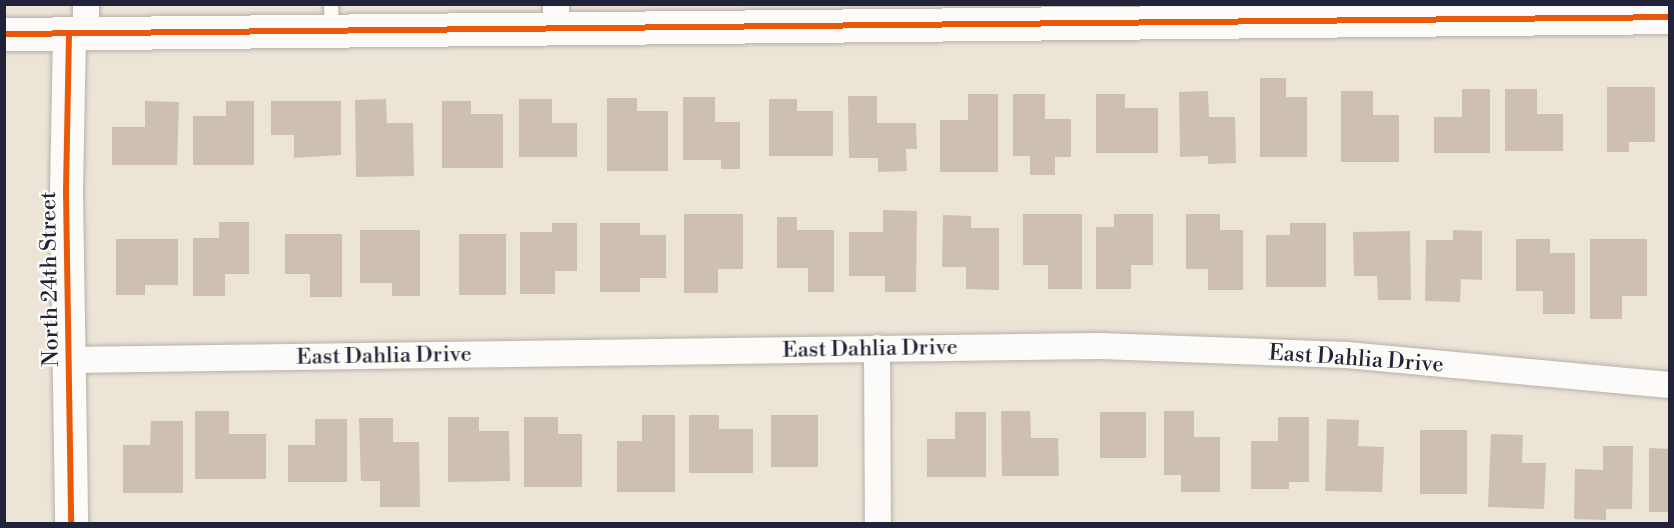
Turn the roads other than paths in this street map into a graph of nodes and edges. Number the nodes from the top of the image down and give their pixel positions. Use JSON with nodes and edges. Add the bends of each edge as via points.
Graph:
{"nodes":[{"id":1,"x":556,"y":16,"type":"edge"},
{"id":2,"x":1670,"y":17,"type":"edge"},
{"id":3,"x":332,"y":18,"type":"edge"},
{"id":4,"x":80,"y":24,"type":"edge"},
{"id":5,"x":4,"y":34,"type":"edge"},
{"id":6,"x":877,"y":348,"type":"junction"},
{"id":7,"x":69,"y":360,"type":"junction"},
{"id":8,"x":1670,"y":385,"type":"edge"},
{"id":9,"x":70,"y":524,"type":"edge"},
{"id":10,"x":878,"y":524,"type":"edge"}],
"edges":[{"from":1,"to":2,"type":"street","via":[[871,20]]},
{"from":1,"to":3,"type":"street"},
{"from":3,"to":4,"type":"street"},
{"from":4,"to":5,"type":"street"},
{"from":4,"to":7,"type":"street","name":"North 24th Street","via":[[66,193]]},
{"from":6,"to":7,"type":"street","name":"East Dahlia Drive"},
{"from":6,"to":8,"type":"street","name":"East Dahlia Drive","via":[[1101,346],[1323,354]]},
{"from":6,"to":10,"type":"street"},
{"from":7,"to":9,"type":"street","name":"North 24th Street"}]}
